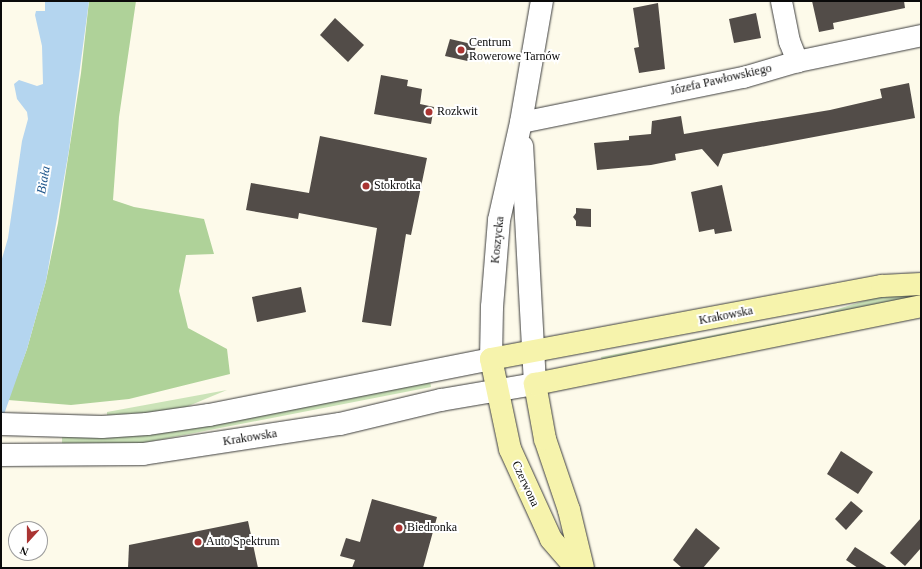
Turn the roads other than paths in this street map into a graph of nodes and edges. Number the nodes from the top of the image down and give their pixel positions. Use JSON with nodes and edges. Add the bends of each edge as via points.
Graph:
{"nodes":[{"id":1,"x":542,"y":1,"type":"edge"},
{"id":2,"x":781,"y":1,"type":"edge"},
{"id":3,"x":921,"y":35,"type":"edge"},
{"id":4,"x":797,"y":61,"type":"junction"},
{"id":5,"x":521,"y":122,"type":"junction"},
{"id":6,"x":921,"y":284,"type":"edge"},
{"id":7,"x":921,"y":306,"type":"edge"},
{"id":8,"x":532,"y":352,"type":"junction"},
{"id":9,"x":491,"y":359,"type":"junction"},
{"id":10,"x":535,"y":384,"type":"junction"},
{"id":11,"x":496,"y":390,"type":"junction"},
{"id":12,"x":1,"y":424,"type":"edge"},
{"id":13,"x":1,"y":454,"type":"edge"},
{"id":14,"x":576,"y":568,"type":"edge"},
{"id":15,"x":583,"y":568,"type":"edge"}],
"edges":[{"from":1,"to":5,"type":"street","name":"Koszycka"},
{"from":2,"to":4,"type":"street","via":[[789,41]]},
{"from":3,"to":4,"type":"street","name":"Józefa Pawłowskiego"},
{"from":4,"to":5,"type":"street","name":"Józefa Pawłowskiego","via":[[743,77]]},
{"from":5,"to":8,"type":"street","name":"Koszycka","via":[[528,222]]},
{"from":5,"to":9,"type":"street","name":"Koszycka","via":[[499,220]]},
{"from":6,"to":8,"type":"main road","name":"Krakowska","via":[[882,286]]},
{"from":7,"to":10,"type":"main road","name":"Krakowska"},
{"from":8,"to":9,"type":"main road","name":"Krakowska"},
{"from":8,"to":10,"type":"street"},
{"from":9,"to":11,"type":"main road"},
{"from":9,"to":12,"type":"street","name":"Krakowska","via":[[209,415],[102,427]]},
{"from":10,"to":11,"type":"street","name":"Krakowska"},
{"from":10,"to":15,"type":"main road","via":[[545,439],[569,510]]},
{"from":11,"to":13,"type":"street","name":"Krakowska","via":[[340,424],[158,452],[110,456]]},
{"from":11,"to":14,"type":"main road","name":"Czerwona","via":[[510,449],[526,487],[551,539]]}]}
